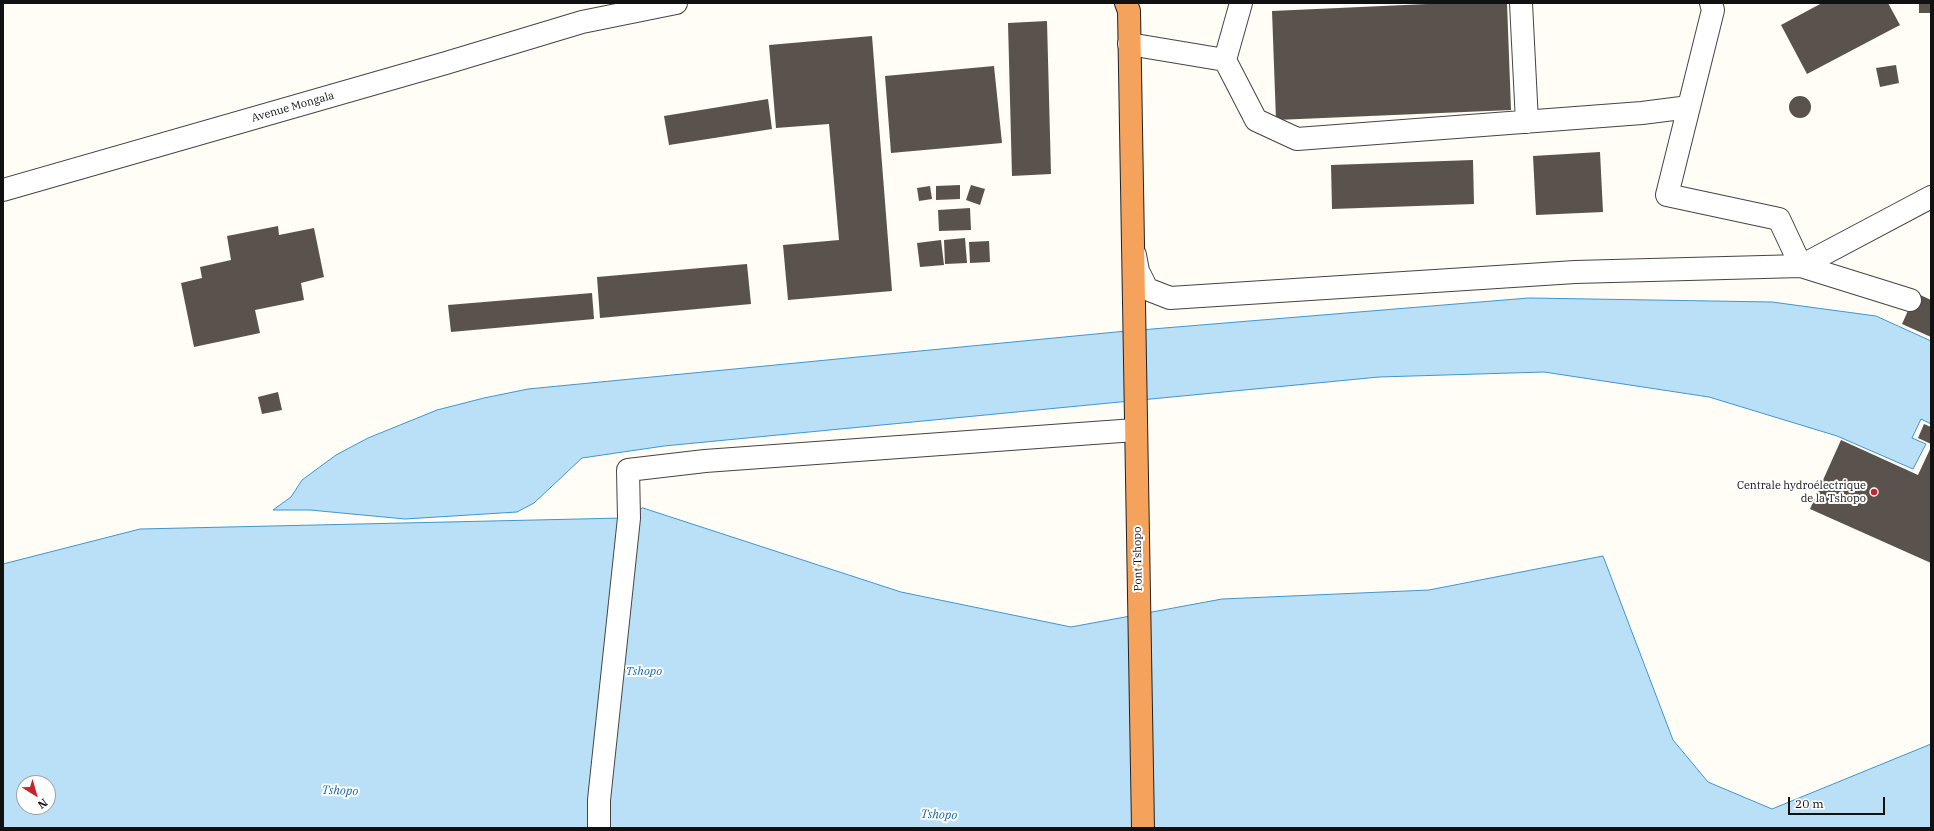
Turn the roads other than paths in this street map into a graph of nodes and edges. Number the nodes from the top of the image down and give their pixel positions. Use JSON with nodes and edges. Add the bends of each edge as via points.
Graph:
{"nodes":[{"id":1,"x":604,"y":3,"type":"edge"},
{"id":2,"x":676,"y":3,"type":"edge"},
{"id":3,"x":1126,"y":3,"type":"edge"},
{"id":4,"x":1241,"y":3,"type":"edge"},
{"id":5,"x":1521,"y":3,"type":"edge"},
{"id":6,"x":1711,"y":3,"type":"edge"},
{"id":7,"x":582,"y":22,"type":"junction"},
{"id":8,"x":1129,"y":44,"type":"junction"},
{"id":9,"x":1225,"y":60,"type":"junction"},
{"id":10,"x":1689,"y":107,"type":"junction"},
{"id":11,"x":1527,"y":122,"type":"junction"},
{"id":12,"x":3,"y":190,"type":"edge"},
{"id":13,"x":1931,"y":197,"type":"edge"},
{"id":14,"x":1133,"y":248,"type":"junction"},
{"id":15,"x":1801,"y":266,"type":"junction"},
{"id":16,"x":1910,"y":300,"type":"dead end"},
{"id":17,"x":1136,"y":430,"type":"junction"},
{"id":18,"x":599,"y":828,"type":"edge"},
{"id":19,"x":1143,"y":828,"type":"edge"}],
"edges":[{"from":1,"to":7,"type":"street"},
{"from":2,"to":7,"type":"street","name":"Avenue Mongala"},
{"from":3,"to":8,"type":"highway","name":"Pont Tshopo","via":[[1129,11]]},
{"from":4,"to":9,"type":"street"},
{"from":5,"to":11,"type":"street"},
{"from":6,"to":10,"type":"street","via":[[1713,10]]},
{"from":7,"to":12,"type":"street","name":"Avenue Mongala"},
{"from":8,"to":9,"type":"street"},
{"from":8,"to":14,"type":"highway","name":"Pont Tshopo"},
{"from":9,"to":11,"type":"street","via":[[1256,120],[1297,139]]},
{"from":10,"to":11,"type":"street"},
{"from":10,"to":15,"type":"street","via":[[1666,195],[1779,219]]},
{"from":13,"to":15,"type":"street"},
{"from":14,"to":15,"type":"street","via":[[1138,270],[1147,289],[1170,298],[1575,272]]},
{"from":14,"to":17,"type":"highway","name":"Pont Tshopo"},
{"from":15,"to":16,"type":"street"},
{"from":17,"to":18,"type":"street","via":[[705,461],[628,470],[629,518],[599,800]]},
{"from":17,"to":19,"type":"highway","name":"Pont Tshopo"}]}
